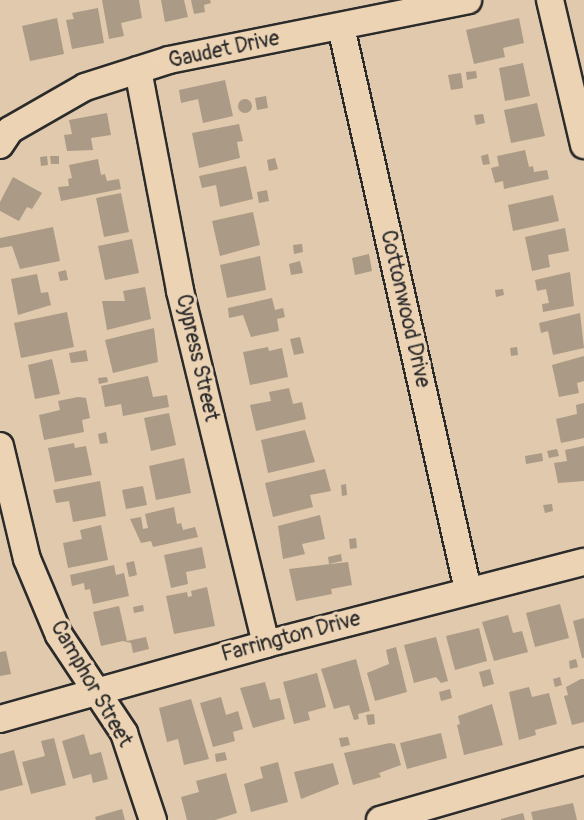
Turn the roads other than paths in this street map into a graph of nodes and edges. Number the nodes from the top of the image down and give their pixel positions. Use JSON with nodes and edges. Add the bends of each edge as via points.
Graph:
{"nodes":[{"id":1,"x":468,"y":0,"type":"edge"},
{"id":2,"x":550,"y":0,"type":"edge"},
{"id":3,"x":341,"y":27,"type":"junction"},
{"id":4,"x":138,"y":70,"type":"junction"},
{"id":5,"x":584,"y":144,"type":"edge"},
{"id":6,"x":0,"y":145,"type":"edge"},
{"id":7,"x":0,"y":446,"type":"edge"},
{"id":8,"x":584,"y":562,"type":"edge"},
{"id":9,"x":468,"y":590,"type":"junction"},
{"id":10,"x":266,"y":644,"type":"junction"},
{"id":11,"x":98,"y":691,"type":"junction"},
{"id":12,"x":0,"y":719,"type":"edge"},
{"id":13,"x":584,"y":761,"type":"edge"},
{"id":14,"x":153,"y":820,"type":"edge"},
{"id":15,"x":380,"y":820,"type":"edge"}],
"edges":[{"from":1,"to":3,"type":"street","name":"Gaudet Drive"},
{"from":2,"to":5,"type":"street"},
{"from":3,"to":4,"type":"street","name":"Gaudet Drive","via":[[169,60]]},
{"from":3,"to":9,"type":"street","name":"Cottonwood Drive"},
{"from":4,"to":6,"type":"street","name":"Gaudet Drive","via":[[85,87],[10,130]]},
{"from":4,"to":10,"type":"street","name":"Cypress Street","via":[[180,291]]},
{"from":7,"to":11,"type":"street","name":"Camphor Street","via":[[27,559],[59,635]]},
{"from":8,"to":9,"type":"street","name":"Farrington Drive"},
{"from":9,"to":10,"type":"street","name":"Farrington Drive"},
{"from":10,"to":11,"type":"street","name":"Farrington Drive"},
{"from":11,"to":12,"type":"street","name":"Farrington Drive"},
{"from":11,"to":14,"type":"street","name":"Camphor Street","via":[[124,733]]},
{"from":13,"to":15,"type":"street"}]}
